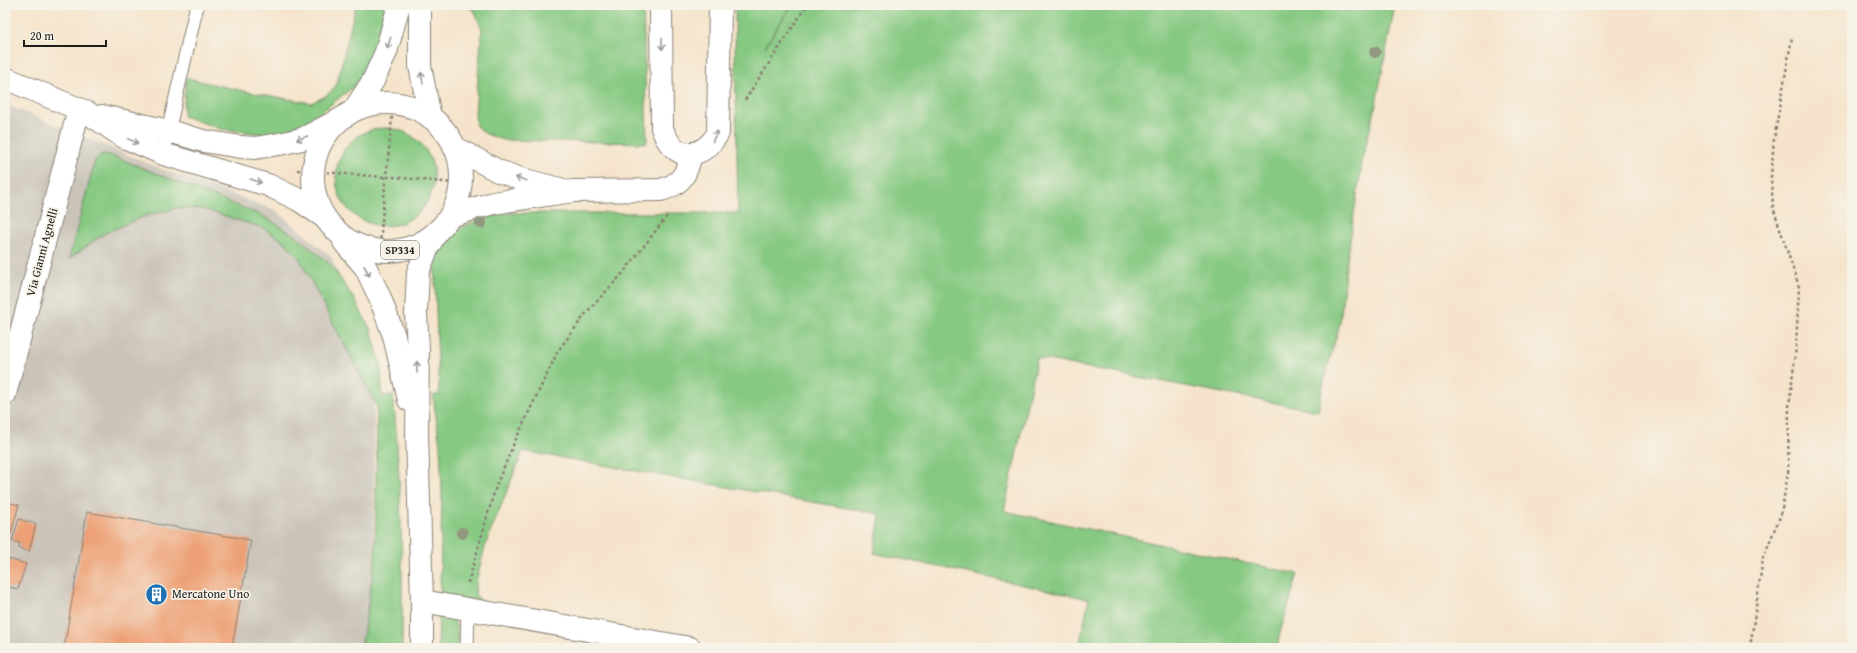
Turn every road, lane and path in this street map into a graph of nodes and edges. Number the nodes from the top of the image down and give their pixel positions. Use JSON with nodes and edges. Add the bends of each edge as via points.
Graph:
{"nodes":[{"id":1,"x":198,"y":5,"type":"edge"},
{"id":2,"x":399,"y":5,"type":"edge"},
{"id":3,"x":420,"y":5,"type":"edge"},
{"id":4,"x":661,"y":5,"type":"edge"},
{"id":5,"x":720,"y":5,"type":"edge"},
{"id":6,"x":807,"y":5,"type":"edge"},
{"id":7,"x":1792,"y":37,"type":"dead end"},
{"id":8,"x":5,"y":78,"type":"edge"},
{"id":9,"x":394,"y":98,"type":"junction"},
{"id":10,"x":744,"y":101,"type":"dead end"},
{"id":11,"x":83,"y":111,"type":"junction"},
{"id":12,"x":346,"y":116,"type":"junction"},
{"id":13,"x":430,"y":117,"type":"junction"},
{"id":14,"x":169,"y":131,"type":"junction"},
{"id":15,"x":454,"y":147,"type":"junction"},
{"id":16,"x":163,"y":154,"type":"junction"},
{"id":17,"x":692,"y":154,"type":"junction"},
{"id":18,"x":303,"y":170,"type":"junction"},
{"id":19,"x":384,"y":178,"type":"junction"},
{"id":20,"x":464,"y":184,"type":"junction"},
{"id":21,"x":573,"y":192,"type":"junction"},
{"id":22,"x":671,"y":210,"type":"dead end"},
{"id":23,"x":329,"y":224,"type":"junction"},
{"id":24,"x":443,"y":224,"type":"junction"},
{"id":25,"x":380,"y":252,"type":"junction"},
{"id":26,"x":5,"y":394,"type":"edge"},
{"id":27,"x":417,"y":434,"type":"junction"},
{"id":28,"x":422,"y":601,"type":"junction"},
{"id":29,"x":468,"y":609,"type":"junction"},
{"id":30,"x":422,"y":648,"type":"edge"},
{"id":31,"x":467,"y":648,"type":"edge"},
{"id":32,"x":690,"y":648,"type":"edge"},
{"id":33,"x":1750,"y":648,"type":"edge"}],
"edges":[{"from":1,"to":14,"type":"lane"},
{"from":2,"to":12,"type":"street","number":"SP334","one_way":true,"via":[[380,67],[373,81]]},
{"from":13,"to":3,"type":"street","one_way":true,"via":[[420,66]]},
{"from":4,"to":17,"type":"street","one_way":true,"via":[[662,128],[666,140],[673,148]]},
{"from":17,"to":5,"type":"street","one_way":true,"via":[[702,152],[718,133]]},
{"from":6,"to":10,"type":"path"},
{"from":7,"to":33,"type":"path","via":[[1774,139],[1771,177],[1773,207],[1799,287],[1789,407],[1788,474],[1780,514],[1763,558]]},
{"from":8,"to":11,"type":"street"},
{"from":9,"to":12,"type":"street","number":"SP334"},
{"from":9,"to":13,"type":"street","number":"SP334"},
{"from":9,"to":19,"type":"path"},
{"from":11,"to":14,"type":"street"},
{"from":11,"to":16,"type":"street","one_way":true,"via":[[124,137]]},
{"from":11,"to":26,"type":"street","name":"Via Gianni Agnelli"},
{"from":12,"to":14,"type":"street","one_way":true,"via":[[302,139],[255,148],[203,141]]},
{"from":12,"to":18,"type":"street","number":"SP334","via":[[325,135]]},
{"from":13,"to":15,"type":"street","number":"SP334","via":[[444,130]]},
{"from":14,"to":16,"type":"lane"},
{"from":15,"to":20,"type":"street","number":"SP334"},
{"from":21,"to":15,"type":"street","one_way":true,"via":[[521,180],[498,171]]},
{"from":16,"to":23,"type":"street","one_way":true,"via":[[268,185],[299,200]]},
{"from":17,"to":21,"type":"street","via":[[689,168],[683,177],[665,189]]},
{"from":18,"to":19,"type":"path"},
{"from":18,"to":23,"type":"street","number":"SP334"},
{"from":19,"to":20,"type":"path"},
{"from":19,"to":25,"type":"path"},
{"from":20,"to":24,"type":"street","number":"SP334"},
{"from":21,"to":24,"type":"street","via":[[493,203]]},
{"from":22,"to":29,"type":"path","via":[[558,351],[496,486],[467,588]]},
{"from":23,"to":25,"type":"street","number":"SP334","via":[[352,243]]},
{"from":23,"to":27,"type":"street","number":"SP334","one_way":true,"via":[[366,268],[380,298],[394,336]]},
{"from":24,"to":25,"type":"street","number":"SP334","via":[[416,246]]},
{"from":27,"to":24,"type":"street","number":"SP334","one_way":true,"via":[[418,272],[428,247]]},
{"from":27,"to":28,"type":"street","number":"SP334"},
{"from":28,"to":29,"type":"street"},
{"from":28,"to":30,"type":"street","number":"SP334"},
{"from":29,"to":31,"type":"lane"},
{"from":29,"to":32,"type":"street"}]}
